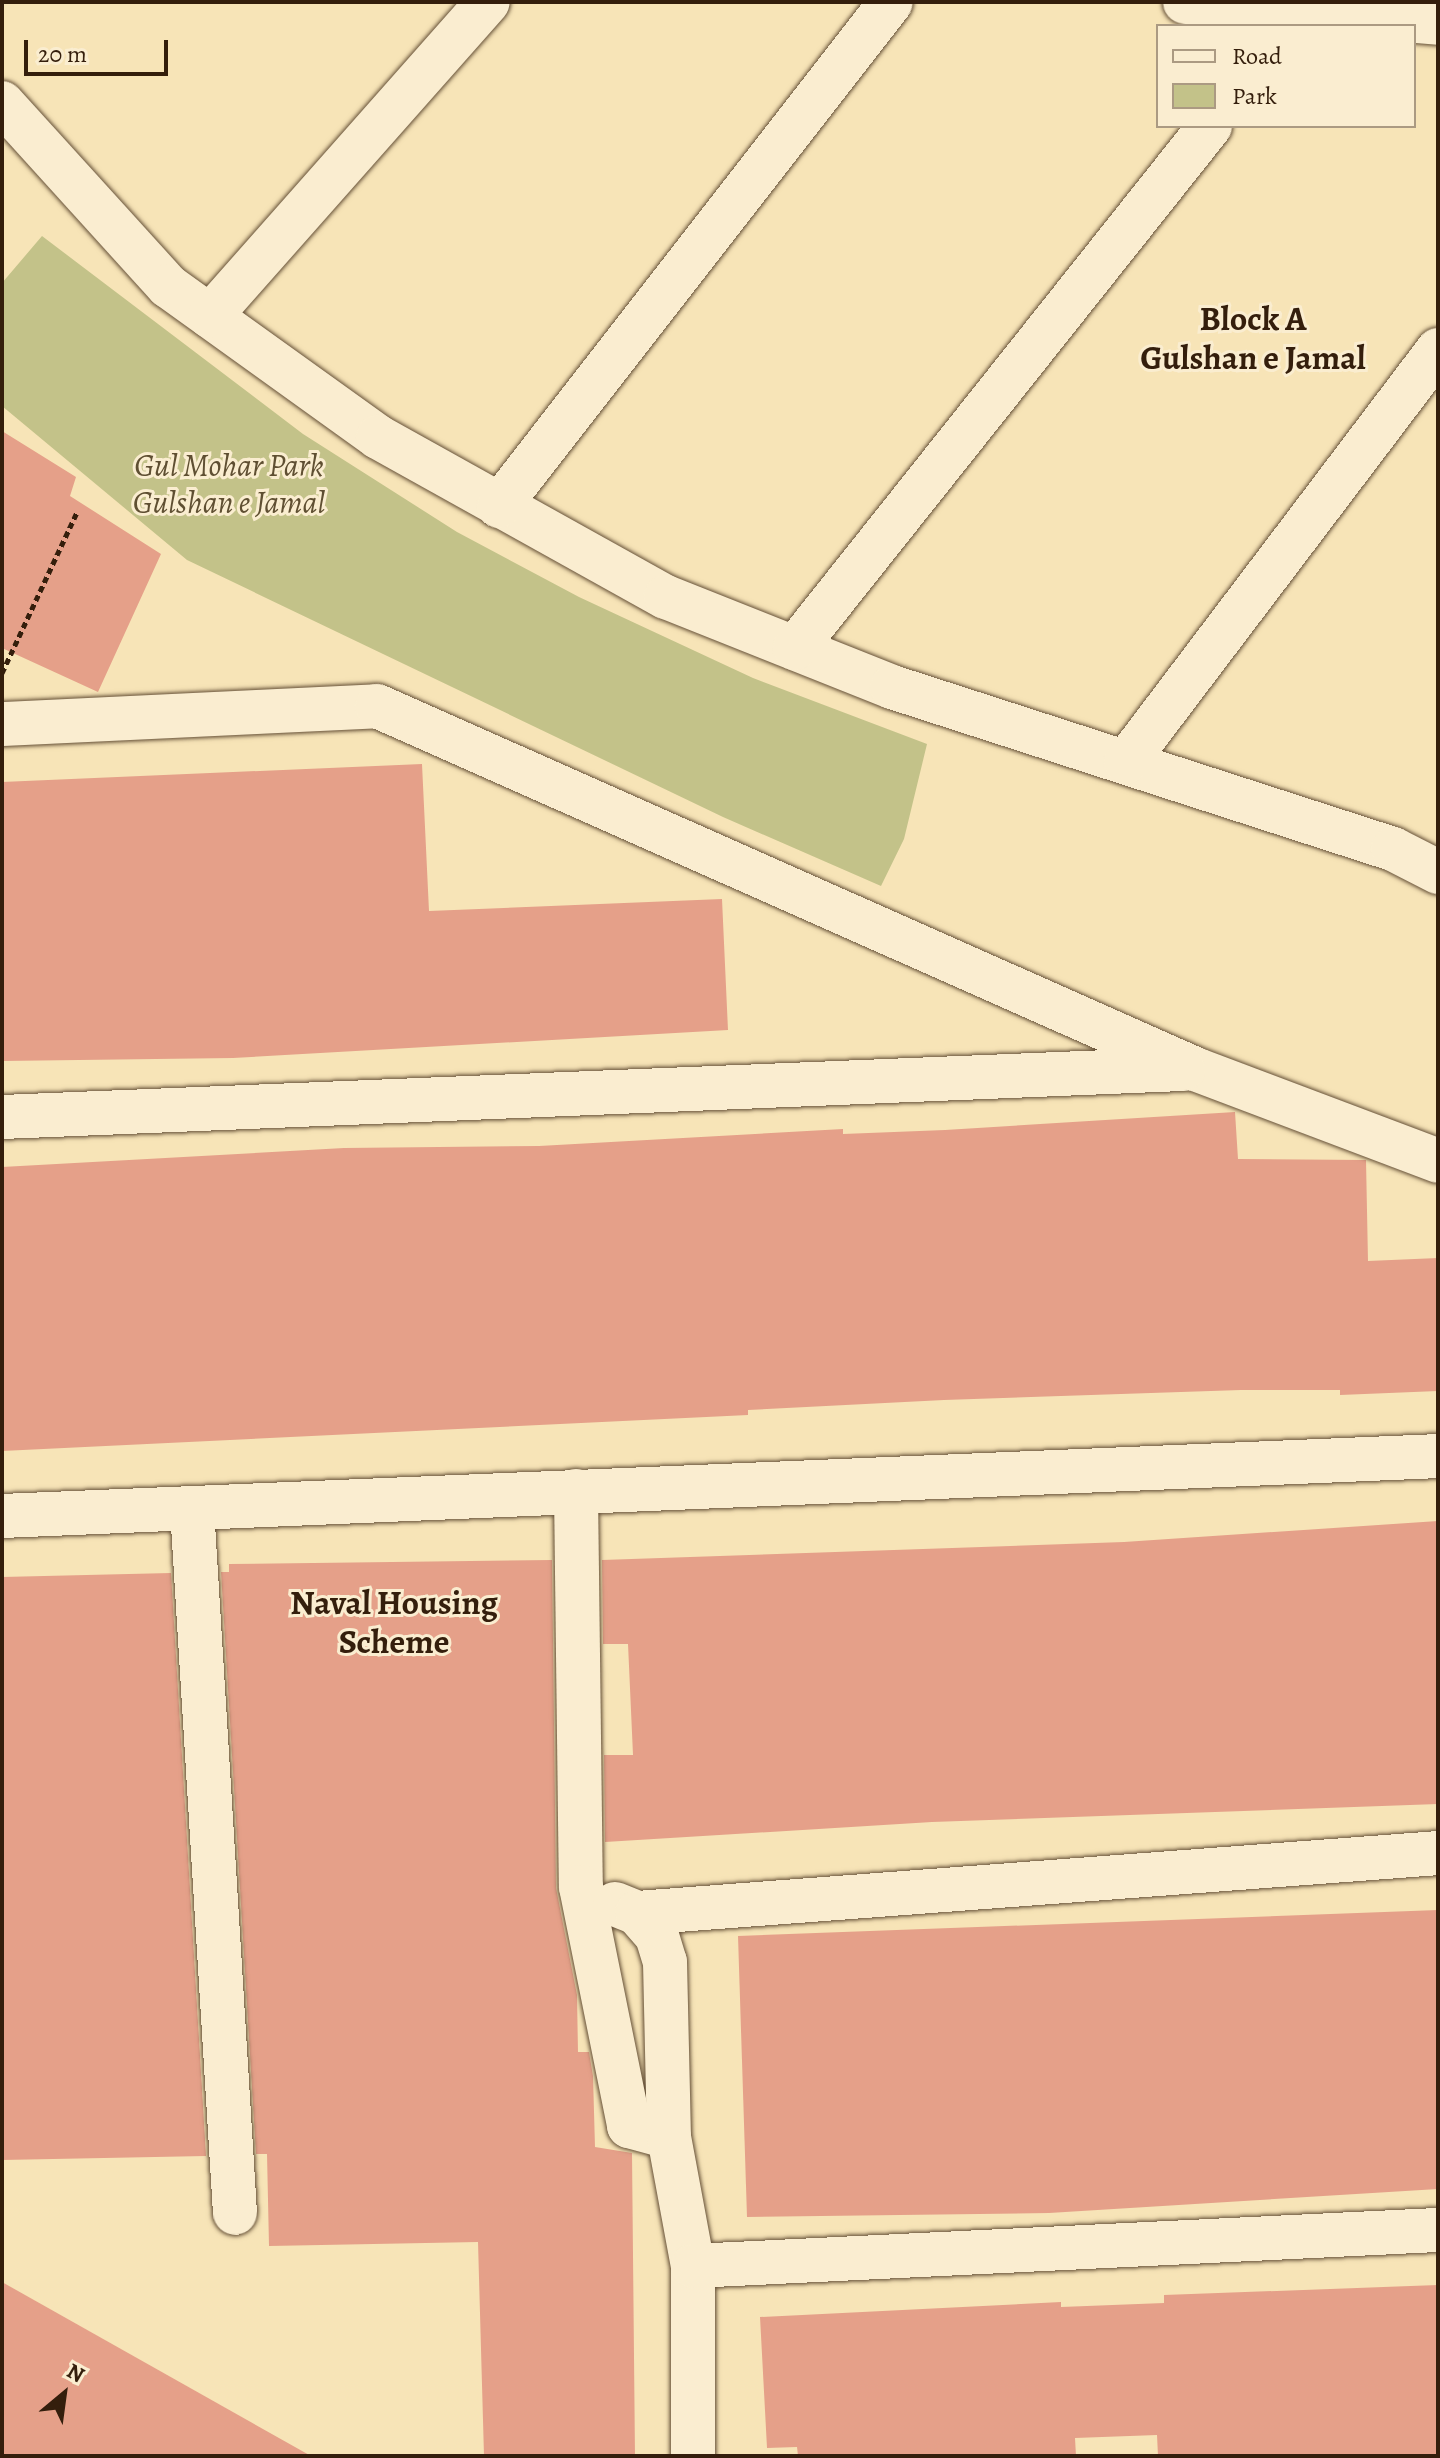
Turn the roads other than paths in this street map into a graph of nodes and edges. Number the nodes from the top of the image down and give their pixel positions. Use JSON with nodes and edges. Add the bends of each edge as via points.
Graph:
{"nodes":[{"id":1,"x":488,"y":2,"type":"edge"},
{"id":2,"x":891,"y":2,"type":"edge"},
{"id":3,"x":1185,"y":2,"type":"edge"},
{"id":4,"x":1281,"y":13,"type":"edge"},
{"id":5,"x":1438,"y":23,"type":"edge"},
{"id":6,"x":2,"y":103,"type":"edge"},
{"id":7,"x":1208,"y":128,"type":"edge"},
{"id":8,"x":210,"y":316,"type":"junction"},
{"id":9,"x":1438,"y":350,"type":"edge"},
{"id":10,"x":499,"y":506,"type":"junction"},
{"id":11,"x":795,"y":648,"type":"junction"},
{"id":12,"x":2,"y":724,"type":"edge"},
{"id":13,"x":1126,"y":762,"type":"junction"},
{"id":14,"x":1438,"y":872,"type":"edge"},
{"id":15,"x":1195,"y":1069,"type":"junction"},
{"id":16,"x":2,"y":1117,"type":"edge"},
{"id":17,"x":1438,"y":1161,"type":"edge"},
{"id":18,"x":1438,"y":1456,"type":"edge"},
{"id":19,"x":576,"y":1491,"type":"junction"},
{"id":20,"x":192,"y":1508,"type":"junction"},
{"id":21,"x":2,"y":1516,"type":"edge"},
{"id":22,"x":1438,"y":1853,"type":"edge"},
{"id":23,"x":581,"y":1887,"type":"junction"},
{"id":24,"x":637,"y":1913,"type":"junction"},
{"id":25,"x":669,"y":2137,"type":"junction"},
{"id":26,"x":235,"y":2213,"type":"dead end"},
{"id":27,"x":1438,"y":2230,"type":"edge"},
{"id":28,"x":693,"y":2266,"type":"junction"},
{"id":29,"x":693,"y":2456,"type":"edge"}],
"edges":[{"from":1,"to":8,"type":"street"},
{"from":2,"to":10,"type":"street"},
{"from":3,"to":4,"type":"street"},
{"from":4,"to":5,"type":"street"},
{"from":6,"to":8,"type":"street","via":[[168,286]]},
{"from":7,"to":11,"type":"street"},
{"from":8,"to":10,"type":"street","via":[[378,437]]},
{"from":9,"to":13,"type":"street"},
{"from":10,"to":11,"type":"street","via":[[666,597]]},
{"from":11,"to":13,"type":"street","via":[[892,687]]},
{"from":12,"to":15,"type":"street","via":[[377,706]]},
{"from":13,"to":14,"type":"street","via":[[1393,849]]},
{"from":15,"to":16,"type":"street"},
{"from":15,"to":17,"type":"street"},
{"from":18,"to":19,"type":"street"},
{"from":19,"to":20,"type":"street"},
{"from":19,"to":23,"type":"street"},
{"from":20,"to":21,"type":"street"},
{"from":20,"to":26,"type":"street"},
{"from":22,"to":24,"type":"street"},
{"from":23,"to":24,"type":"street"},
{"from":23,"to":25,"type":"street","via":[[629,2126]]},
{"from":24,"to":25,"type":"street","via":[[657,1936],[665,1962]]},
{"from":25,"to":28,"type":"street"},
{"from":27,"to":28,"type":"street"},
{"from":28,"to":29,"type":"street"}]}
